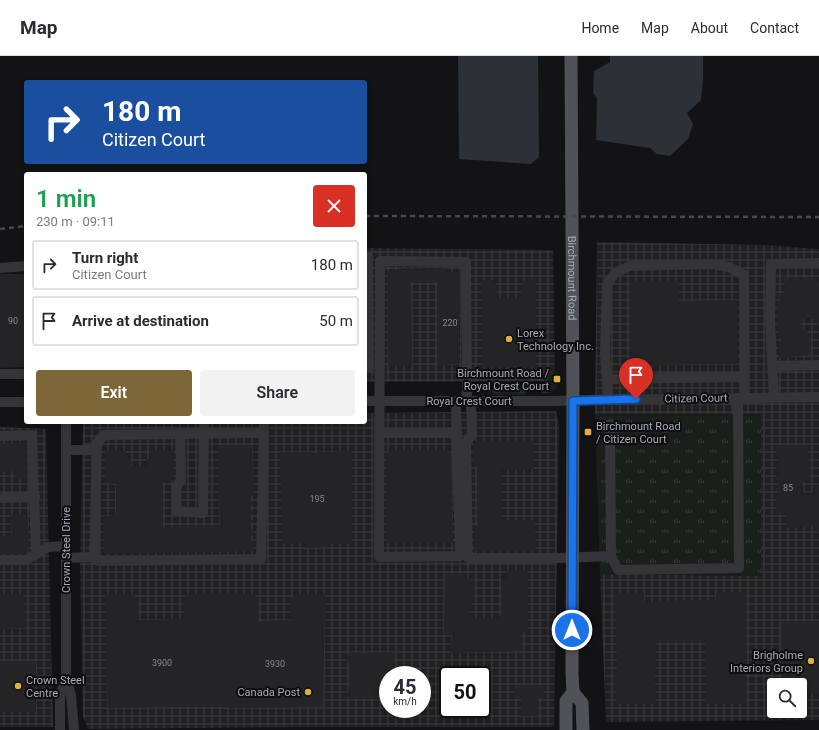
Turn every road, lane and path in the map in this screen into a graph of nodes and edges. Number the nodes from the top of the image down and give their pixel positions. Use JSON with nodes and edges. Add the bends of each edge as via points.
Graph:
{"nodes":[{"id":1,"x":571,"y":56,"type":"edge"},
{"id":2,"x":367,"y":257,"type":"edge"},
{"id":3,"x":819,"y":263,"type":"edge"},
{"id":4,"x":24,"y":266,"type":"edge"},
{"id":5,"x":0,"y":268,"type":"edge"},
{"id":6,"x":368,"y":299,"type":"junction"},
{"id":7,"x":380,"y":299,"type":"junction"},
{"id":8,"x":819,"y":365,"type":"edge"},
{"id":9,"x":773,"y":366,"type":"junction"},
{"id":10,"x":367,"y":368,"type":"edge"},
{"id":11,"x":0,"y":374,"type":"edge"},
{"id":12,"x":24,"y":374,"type":"edge"},
{"id":13,"x":745,"y":377,"type":"junction"},
{"id":14,"x":607,"y":379,"type":"junction"},
{"id":15,"x":774,"y":397,"type":"junction"},
{"id":16,"x":819,"y":397,"type":"edge"},
{"id":17,"x":741,"y":398,"type":"junction"},
{"id":18,"x":608,"y":400,"type":"junction"},
{"id":19,"x":367,"y":401,"type":"edge"},
{"id":20,"x":380,"y":401,"type":"junction"},
{"id":21,"x":573,"y":401,"type":"junction"},
{"id":22,"x":0,"y":402,"type":"edge"},
{"id":23,"x":24,"y":402,"type":"edge"},
{"id":24,"x":456,"y":402,"type":"junction"},
{"id":25,"x":469,"y":402,"type":"junction"},
{"id":26,"x":66,"y":424,"type":"edge"},
{"id":27,"x":204,"y":424,"type":"edge"},
{"id":28,"x":264,"y":424,"type":"edge"},
{"id":29,"x":610,"y":424,"type":"dead end"},
{"id":30,"x":204,"y":433,"type":"junction"},
{"id":31,"x":264,"y":433,"type":"junction"},
{"id":32,"x":380,"y":433,"type":"junction"},
{"id":33,"x":457,"y":433,"type":"junction"},
{"id":34,"x":180,"y":434,"type":"junction"},
{"id":35,"x":0,"y":436,"type":"edge"},
{"id":36,"x":66,"y":450,"type":"junction"},
{"id":37,"x":97,"y":450,"type":"junction"},
{"id":38,"x":35,"y":497,"type":"junction"},
{"id":39,"x":3,"y":498,"type":"dead end"},
{"id":40,"x":66,"y":546,"type":"junction"},
{"id":41,"x":36,"y":554,"type":"junction"},
{"id":42,"x":610,"y":556,"type":"junction"},
{"id":43,"x":94,"y":557,"type":"junction"},
{"id":44,"x":572,"y":557,"type":"junction"},
{"id":45,"x":66,"y":558,"type":"junction"},
{"id":46,"x":0,"y":560,"type":"edge"},
{"id":47,"x":66,"y":679,"type":"junction"},
{"id":48,"x":573,"y":692,"type":"junction"},
{"id":49,"x":60,"y":730,"type":"edge"},
{"id":50,"x":74,"y":730,"type":"edge"},
{"id":51,"x":566,"y":730,"type":"edge"},
{"id":52,"x":583,"y":730,"type":"edge"}],
"edges":[{"from":1,"to":21,"type":"main road","name":"Birchmount Road"},
{"from":2,"to":6,"type":"street"},
{"from":3,"to":9,"type":"street","via":[[771,264],[770,321]]},
{"from":4,"to":5,"type":"street"},
{"from":6,"to":7,"type":"street"},
{"from":6,"to":10,"type":"street"},
{"from":7,"to":20,"type":"street"},
{"from":7,"to":25,"type":"street","via":[[380,261],[466,262]]},
{"from":8,"to":9,"type":"street"},
{"from":9,"to":15,"type":"street"},
{"from":11,"to":12,"type":"street"},
{"from":13,"to":14,"type":"street"},
{"from":13,"to":14,"type":"street","via":[[744,275],[729,267],[712,264],[630,266],[615,272],[607,284]]},
{"from":13,"to":17,"type":"street"},
{"from":14,"to":18,"type":"street"},
{"from":15,"to":16,"type":"street","name":"Citizen Court"},
{"from":15,"to":17,"type":"street","name":"Citizen Court"},
{"from":17,"to":18,"type":"street","name":"Citizen Court"},
{"from":17,"to":42,"type":"street","via":[[739,568],[618,570]]},
{"from":18,"to":21,"type":"street","name":"Citizen Court"},
{"from":19,"to":20,"type":"street","name":"Royal Crest Court"},
{"from":20,"to":24,"type":"street","name":"Royal Crest Court"},
{"from":20,"to":32,"type":"street"},
{"from":21,"to":25,"type":"street","name":"Royal Crest Court"},
{"from":21,"to":44,"type":"main road","name":"Birchmount Road"},
{"from":22,"to":23,"type":"street"},
{"from":24,"to":25,"type":"street","name":"Royal Crest Court"},
{"from":24,"to":33,"type":"street"},
{"from":25,"to":44,"type":"street","via":[[472,435],[466,442],[468,558]]},
{"from":26,"to":36,"type":"street","name":"Crown Steel Drive"},
{"from":27,"to":30,"type":"street"},
{"from":28,"to":31,"type":"street"},
{"from":29,"to":42,"type":"street"},
{"from":30,"to":31,"type":"street"},
{"from":30,"to":34,"type":"street"},
{"from":30,"to":34,"type":"street","via":[[203,513],[177,511],[176,487],[181,480]]},
{"from":31,"to":43,"type":"street","via":[[261,559],[99,561]]},
{"from":32,"to":33,"type":"street"},
{"from":32,"to":33,"type":"street","via":[[379,557],[460,556]]},
{"from":34,"to":37,"type":"street","via":[[104,435],[97,443]]},
{"from":35,"to":38,"type":"street","via":[[32,435]]},
{"from":36,"to":37,"type":"street"},
{"from":36,"to":40,"type":"street","name":"Crown Steel Drive"},
{"from":37,"to":43,"type":"street"},
{"from":38,"to":39,"type":"street"},
{"from":38,"to":41,"type":"street"},
{"from":40,"to":41,"type":"street","via":[[48,547]]},
{"from":40,"to":45,"type":"street","name":"Crown Steel Drive"},
{"from":41,"to":46,"type":"street","via":[[26,560]]},
{"from":42,"to":44,"type":"street"},
{"from":43,"to":45,"type":"street"},
{"from":44,"to":48,"type":"main road","name":"Birchmount Road"},
{"from":45,"to":47,"type":"street","name":"Crown Steel Drive"},
{"from":47,"to":49,"type":"street","name":"Crown Steel Drive","via":[[60,696]]},
{"from":47,"to":50,"type":"street","name":"Crown Steel Drive","via":[[71,695]]},
{"from":48,"to":51,"type":"main road","name":"Birchmount Road","via":[[566,701]]},
{"from":48,"to":52,"type":"main road","name":"Birchmount Road","via":[[582,703]]}]}
